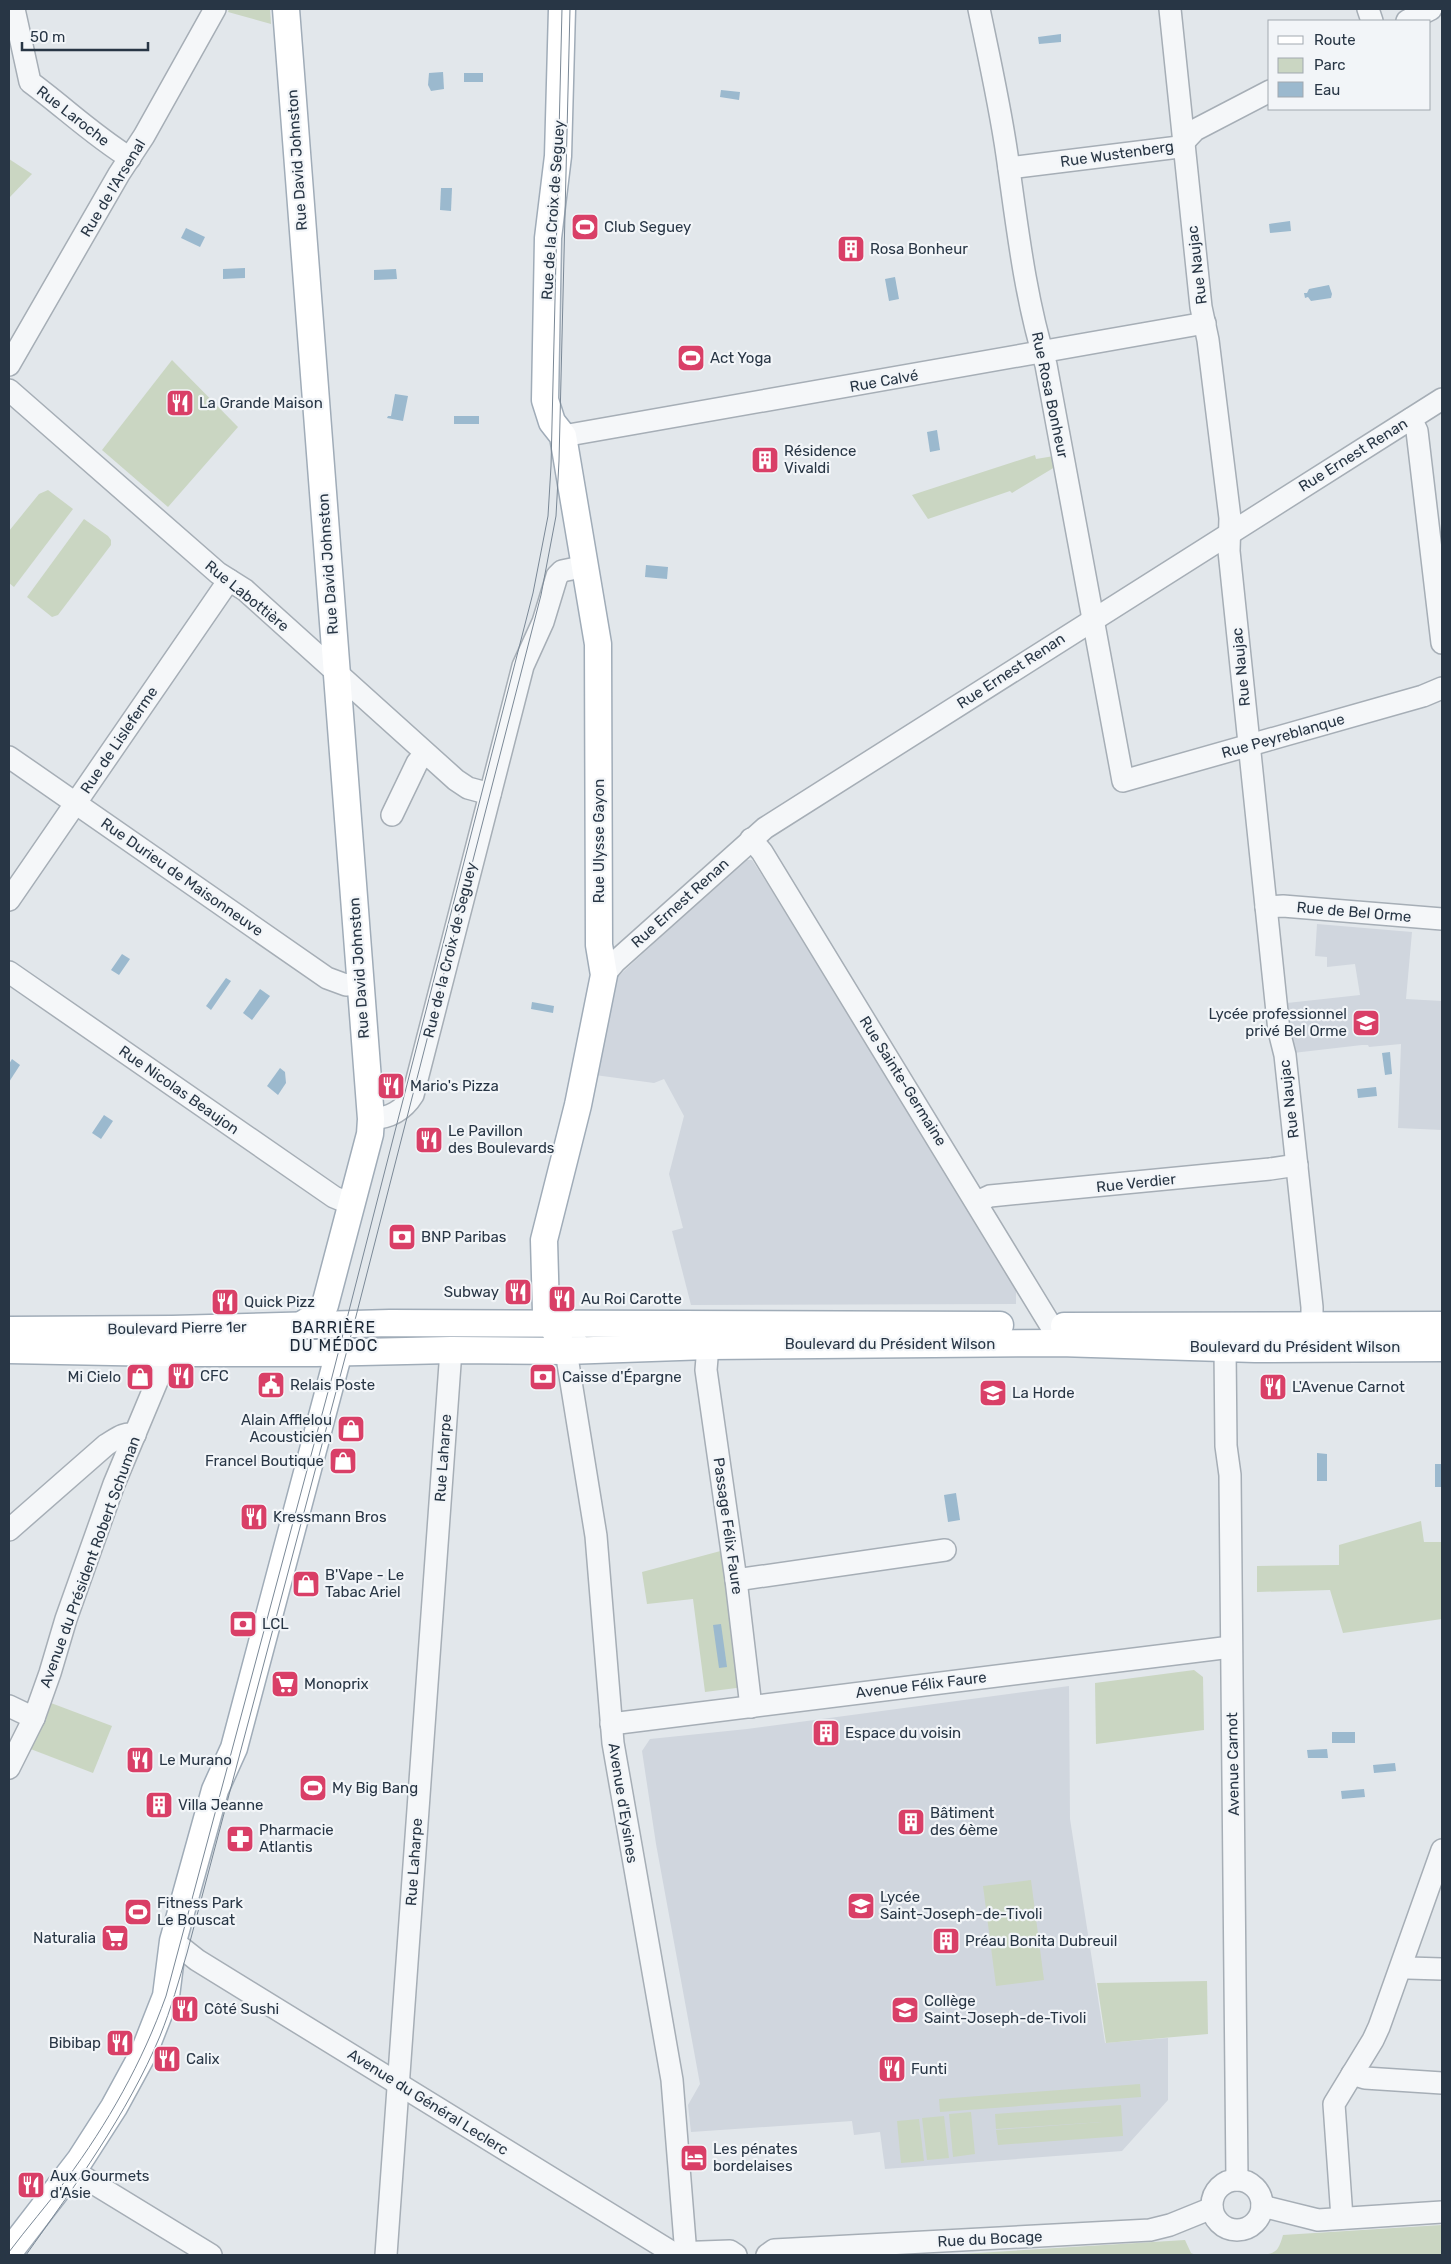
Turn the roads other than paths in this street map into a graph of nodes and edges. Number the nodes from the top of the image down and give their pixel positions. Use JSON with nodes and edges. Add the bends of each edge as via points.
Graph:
{"nodes":[{"id":1,"x":14,"y":9,"type":"edge"},
{"id":2,"x":215,"y":9,"type":"edge"},
{"id":3,"x":286,"y":9,"type":"edge"},
{"id":4,"x":562,"y":9,"type":"edge"},
{"id":5,"x":979,"y":9,"type":"edge"},
{"id":6,"x":1170,"y":9,"type":"edge"},
{"id":7,"x":1431,"y":9,"type":"edge"},
{"id":8,"x":1409,"y":20,"type":"edge"},
{"id":9,"x":1268,"y":92,"type":"edge"},
{"id":10,"x":1184,"y":142,"type":"junction"},
{"id":11,"x":130,"y":158,"type":"junction"},
{"id":12,"x":1009,"y":168,"type":"junction"},
{"id":13,"x":1205,"y":323,"type":"junction"},
{"id":14,"x":16,"y":338,"type":"edge"},
{"id":15,"x":1042,"y":353,"type":"junction"},
{"id":16,"x":9,"y":365,"type":"edge"},
{"id":17,"x":9,"y":390,"type":"edge"},
{"id":18,"x":1442,"y":399,"type":"edge"},
{"id":19,"x":1410,"y":419,"type":"junction"},
{"id":20,"x":563,"y":436,"type":"junction"},
{"id":21,"x":1229,"y":534,"type":"junction"},
{"id":22,"x":586,"y":566,"type":"junction"},
{"id":23,"x":229,"y":580,"type":"junction"},
{"id":24,"x":1093,"y":620,"type":"junction"},
{"id":25,"x":1442,"y":643,"type":"edge"},
{"id":26,"x":337,"y":672,"type":"junction"},
{"id":27,"x":1442,"y":688,"type":"edge"},
{"id":28,"x":1248,"y":746,"type":"junction"},
{"id":29,"x":425,"y":753,"type":"junction"},
{"id":30,"x":9,"y":756,"type":"edge"},
{"id":31,"x":1123,"y":781,"type":"joint"},
{"id":32,"x":490,"y":794,"type":"junction"},
{"id":33,"x":76,"y":803,"type":"junction"},
{"id":34,"x":392,"y":815,"type":"dead end"},
{"id":35,"x":751,"y":839,"type":"junction"},
{"id":36,"x":9,"y":900,"type":"edge"},
{"id":37,"x":1266,"y":907,"type":"junction"},
{"id":38,"x":1442,"y":920,"type":"edge"},
{"id":39,"x":9,"y":972,"type":"edge"},
{"id":40,"x":604,"y":975,"type":"junction"},
{"id":41,"x":361,"y":984,"type":"junction"},
{"id":42,"x":371,"y":1119,"type":"junction"},
{"id":43,"x":1297,"y":1165,"type":"junction"},
{"id":44,"x":976,"y":1202,"type":"junction"},
{"id":45,"x":351,"y":1204,"type":"junction"},
{"id":46,"x":544,"y":1240,"type":"junction"},
{"id":47,"x":325,"y":1305,"type":"junction"},
{"id":48,"x":511,"y":1323,"type":"junction"},
{"id":49,"x":346,"y":1324,"type":"junction"},
{"id":50,"x":550,"y":1324,"type":"junction"},
{"id":51,"x":304,"y":1325,"type":"junction"},
{"id":52,"x":746,"y":1326,"type":"junction"},
{"id":53,"x":1052,"y":1326,"type":"junction"},
{"id":54,"x":1210,"y":1326,"type":"junction"},
{"id":55,"x":1312,"y":1326,"type":"junction"},
{"id":56,"x":142,"y":1329,"type":"junction"},
{"id":57,"x":9,"y":1330,"type":"edge"},
{"id":58,"x":1442,"y":1342,"type":"edge"},
{"id":59,"x":708,"y":1346,"type":"junction"},
{"id":60,"x":1225,"y":1349,"type":"junction"},
{"id":61,"x":9,"y":1350,"type":"edge"},
{"id":62,"x":451,"y":1350,"type":"junction"},
{"id":63,"x":566,"y":1351,"type":"junction"},
{"id":64,"x":203,"y":1352,"type":"junction"},
{"id":65,"x":339,"y":1352,"type":"junction"},
{"id":66,"x":163,"y":1354,"type":"junction"},
{"id":67,"x":135,"y":1435,"type":"junction"},
{"id":68,"x":9,"y":1530,"type":"edge"},
{"id":69,"x":945,"y":1550,"type":"dead end"},
{"id":70,"x":736,"y":1580,"type":"junction"},
{"id":71,"x":1231,"y":1647,"type":"junction"},
{"id":72,"x":9,"y":1706,"type":"edge"},
{"id":73,"x":751,"y":1707,"type":"junction"},
{"id":74,"x":34,"y":1718,"type":"junction"},
{"id":75,"x":612,"y":1724,"type":"junction"},
{"id":76,"x":9,"y":1768,"type":"edge"},
{"id":77,"x":1442,"y":1850,"type":"edge"},
{"id":78,"x":1435,"y":1891,"type":"edge"},
{"id":79,"x":173,"y":1941,"type":"junction"},
{"id":80,"x":1402,"y":1966,"type":"junction"},
{"id":81,"x":1442,"y":1969,"type":"edge"},
{"id":82,"x":1352,"y":2074,"type":"junction"},
{"id":83,"x":1442,"y":2083,"type":"edge"},
{"id":84,"x":398,"y":2084,"type":"junction"},
{"id":85,"x":1238,"y":2180,"type":"junction"},
{"id":86,"x":64,"y":2182,"type":"junction"},
{"id":87,"x":1262,"y":2206,"type":"junction"},
{"id":88,"x":1212,"y":2208,"type":"junction"},
{"id":89,"x":1442,"y":2212,"type":"edge"},
{"id":90,"x":1342,"y":2218,"type":"junction"},
{"id":91,"x":9,"y":2252,"type":"edge"},
{"id":92,"x":686,"y":2254,"type":"edge"},
{"id":93,"x":210,"y":2255,"type":"edge"},
{"id":94,"x":386,"y":2255,"type":"edge"},
{"id":95,"x":736,"y":2255,"type":"edge"},
{"id":96,"x":766,"y":2255,"type":"edge"}],
"edges":[{"from":1,"to":11,"type":"street","name":"Rue Laroche","via":[[30,82],[65,108],[80,124]]},
{"from":2,"to":11,"type":"street","name":"Rue de l'Arsenal"},
{"from":3,"to":26,"type":"main road","name":"Rue David Johnston"},
{"from":4,"to":20,"type":"main road","name":"Rue de la Croix de Seguey","via":[[558,156],[548,238],[545,400],[552,422]]},
{"from":5,"to":12,"type":"street","name":"Rue Rosa Bonheur"},
{"from":6,"to":10,"type":"street","name":"Rue Naujac"},
{"from":7,"to":8,"type":"street"},
{"from":9,"to":10,"type":"street","name":"Rue Wustenberg","via":[[1195,130]]},
{"from":10,"to":12,"type":"street","name":"Rue Wustenberg","via":[[1173,148]]},
{"from":10,"to":13,"type":"street","name":"Rue Naujac"},
{"from":11,"to":14,"type":"street","name":"Rue de l'Arsenal"},
{"from":12,"to":15,"type":"street","name":"Rue Rosa Bonheur","via":[[1013,208]]},
{"from":13,"to":15,"type":"street","name":"Rue Calvé"},
{"from":13,"to":21,"type":"street","name":"Rue Naujac","via":[[1230,518]]},
{"from":14,"to":16,"type":"street","name":"Rue de l'Arsenal"},
{"from":15,"to":20,"type":"street","name":"Rue Calvé"},
{"from":15,"to":24,"type":"street","name":"Rue Rosa Bonheur"},
{"from":17,"to":23,"type":"street","name":"Rue Labottière"},
{"from":18,"to":19,"type":"street","name":"Rue Ernest Renan"},
{"from":19,"to":21,"type":"street","name":"Rue Ernest Renan"},
{"from":19,"to":25,"type":"street","via":[[1417,432]]},
{"from":20,"to":22,"type":"main road","name":"Rue Ulysse Gayon"},
{"from":21,"to":24,"type":"street","name":"Rue Ernest Renan"},
{"from":21,"to":28,"type":"street","name":"Rue Naujac"},
{"from":22,"to":32,"type":"street","name":"Rue de la Croix de Seguey","via":[[562,571],[557,576],[543,622],[523,666]]},
{"from":22,"to":40,"type":"main road","name":"Rue Ulysse Gayon","via":[[598,644],[599,944]]},
{"from":23,"to":26,"type":"street","name":"Rue Labottière","via":[[245,590]]},
{"from":23,"to":33,"type":"street","name":"Rue de Lisleferme"},
{"from":24,"to":31,"type":"street","name":"Rue Rosa Bonheur"},
{"from":24,"to":35,"type":"street","name":"Rue Ernest Renan"},
{"from":26,"to":29,"type":"street","name":"Rue Labottière"},
{"from":26,"to":41,"type":"main road","name":"Rue David Johnston"},
{"from":27,"to":28,"type":"street","name":"Rue Peyreblanque"},
{"from":28,"to":31,"type":"street","name":"Rue Peyreblanque"},
{"from":28,"to":37,"type":"street","name":"Rue Naujac"},
{"from":29,"to":32,"type":"street","name":"Rue Labottière","via":[[468,788]]},
{"from":29,"to":34,"type":"street"},
{"from":30,"to":33,"type":"street","name":"Rue Durieu de Maisonneuve"},
{"from":32,"to":42,"type":"street","name":"Rue de la Croix de Seguey","via":[[413,1095],[394,1113],[381,1119]]},
{"from":33,"to":36,"type":"street","name":"Rue de Lisleferme"},
{"from":33,"to":41,"type":"street","name":"Rue Durieu de Maisonneuve","via":[[327,978],[346,985]]},
{"from":35,"to":40,"type":"street","name":"Rue Ernest Renan"},
{"from":35,"to":44,"type":"street","name":"Rue Sainte-Germaine","via":[[762,852]]},
{"from":37,"to":38,"type":"street","name":"Rue de Bel Orme"},
{"from":37,"to":43,"type":"street","name":"Rue Naujac"},
{"from":39,"to":45,"type":"street","name":"Rue Nicolas Beaujon","via":[[334,1197]]},
{"from":40,"to":46,"type":"main road","name":"Rue Ulysse Gayon","via":[[578,1105]]},
{"from":41,"to":42,"type":"main road","name":"Rue David Johnston"},
{"from":42,"to":45,"type":"main road"},
{"from":43,"to":44,"type":"street","name":"Rue Verdier","via":[[990,1196]]},
{"from":43,"to":55,"type":"street","name":"Rue Naujac"},
{"from":44,"to":53,"type":"street","name":"Rue Sainte-Germaine"},
{"from":45,"to":47,"type":"main road"},
{"from":46,"to":48,"type":"main road","name":"Rue Ulysse Gayon","via":[[526,1309]]},
{"from":46,"to":50,"type":"main road","name":"Rue Ulysse Gayon","via":[[545,1298]]},
{"from":47,"to":49,"type":"main road"},
{"from":47,"to":51,"type":"main road"},
{"from":48,"to":49,"type":"main road","name":"Boulevard du Président Wilson"},
{"from":48,"to":50,"type":"main road","name":"Boulevard du Président Wilson"},
{"from":48,"to":65,"type":"main road","via":[[496,1331],[470,1336],[383,1338]]},
{"from":49,"to":51,"type":"main road","name":"Boulevard Pierre 1er"},
{"from":50,"to":52,"type":"main road","name":"Boulevard du Président Wilson"},
{"from":50,"to":63,"type":"main road","name":"Rue Ulysse Gayon"},
{"from":51,"to":56,"type":"main road","name":"Boulevard Pierre 1er"},
{"from":51,"to":64,"type":"main road","via":[[282,1337]]},
{"from":52,"to":53,"type":"main road","name":"Boulevard du Président Wilson"},
{"from":52,"to":63,"type":"street","via":[[671,1336],[596,1338]]},
{"from":53,"to":54,"type":"main road","name":"Boulevard du Président Wilson"},
{"from":54,"to":55,"type":"main road","name":"Boulevard du Président Wilson"},
{"from":54,"to":60,"type":"street"},
{"from":55,"to":58,"type":"main road","name":"Boulevard du Président Wilson"},
{"from":56,"to":57,"type":"main road","name":"Boulevard Pierre 1er"},
{"from":56,"to":66,"type":"street","via":[[159,1344]]},
{"from":58,"to":60,"type":"main road","name":"Boulevard du Président Wilson"},
{"from":59,"to":60,"type":"main road","name":"Boulevard du Président Wilson","via":[[1059,1343]]},
{"from":59,"to":63,"type":"main road","name":"Boulevard du Président Wilson"},
{"from":59,"to":70,"type":"street","name":"Passage Félix Faure","via":[[706,1370]]},
{"from":60,"to":71,"type":"street","name":"Avenue Carnot"},
{"from":61,"to":66,"type":"main road","name":"Boulevard Pierre 1er"},
{"from":62,"to":63,"type":"main road","name":"Boulevard du Président Wilson"},
{"from":62,"to":65,"type":"main road","name":"Boulevard du Président Wilson"},
{"from":62,"to":84,"type":"street","name":"Rue Laharpe"},
{"from":63,"to":75,"type":"street","name":"Avenue d'Eysines","via":[[596,1536]]},
{"from":64,"to":65,"type":"main road","name":"Boulevard Pierre 1er"},
{"from":64,"to":66,"type":"main road","name":"Boulevard Pierre 1er"},
{"from":65,"to":79,"type":"main road","via":[[234,1748],[214,1790]]},
{"from":66,"to":67,"type":"street","name":"Avenue du Président Robert Schuman","via":[[163,1367]]},
{"from":67,"to":68,"type":"street","via":[[121,1436],[106,1445]]},
{"from":67,"to":74,"type":"street","name":"Avenue du Président Robert Schuman","via":[[72,1601]]},
{"from":69,"to":70,"type":"street"},
{"from":70,"to":73,"type":"street","name":"Passage Félix Faure"},
{"from":71,"to":73,"type":"street","name":"Avenue Félix Faure"},
{"from":71,"to":85,"type":"street","name":"Avenue Carnot"},
{"from":72,"to":74,"type":"street"},
{"from":73,"to":75,"type":"street","name":"Avenue Félix Faure"},
{"from":74,"to":76,"type":"street","name":"Avenue du Président Robert Schuman"},
{"from":75,"to":92,"type":"street","name":"Avenue d'Eysines","via":[[635,1878],[672,2080]]},
{"from":77,"to":78,"type":"street"},
{"from":78,"to":80,"type":"street"},
{"from":79,"to":84,"type":"street","name":"Avenue du Général Leclerc","via":[[197,1960]]},
{"from":79,"to":86,"type":"main road","via":[[166,1996],[144,2052],[114,2108]]},
{"from":80,"to":81,"type":"street"},
{"from":80,"to":82,"type":"street","via":[[1373,2040]]},
{"from":82,"to":83,"type":"street","via":[[1365,2078]]},
{"from":82,"to":90,"type":"street","via":[[1334,2104]]},
{"from":84,"to":92,"type":"street","name":"Avenue du Général Leclerc","via":[[673,2253]]},
{"from":84,"to":94,"type":"street","name":"Rue Laharpe"},
{"from":85,"to":87,"type":"street","via":[[1252,2185],[1261,2198]]},
{"from":85,"to":88,"type":"street","via":[[1222,2185],[1212,2200]]},
{"from":86,"to":91,"type":"main road"},
{"from":86,"to":93,"type":"street","via":[[85,2178]]},
{"from":87,"to":88,"type":"street","via":[[1251,2226],[1237,2230],[1223,2226]]},
{"from":87,"to":90,"type":"street","via":[[1304,2218]]},
{"from":88,"to":96,"type":"street","name":"Rue du Bocage","via":[[1150,2230],[774,2250]]},
{"from":89,"to":90,"type":"street"},
{"from":92,"to":95,"type":"street","via":[[730,2251]]}]}
